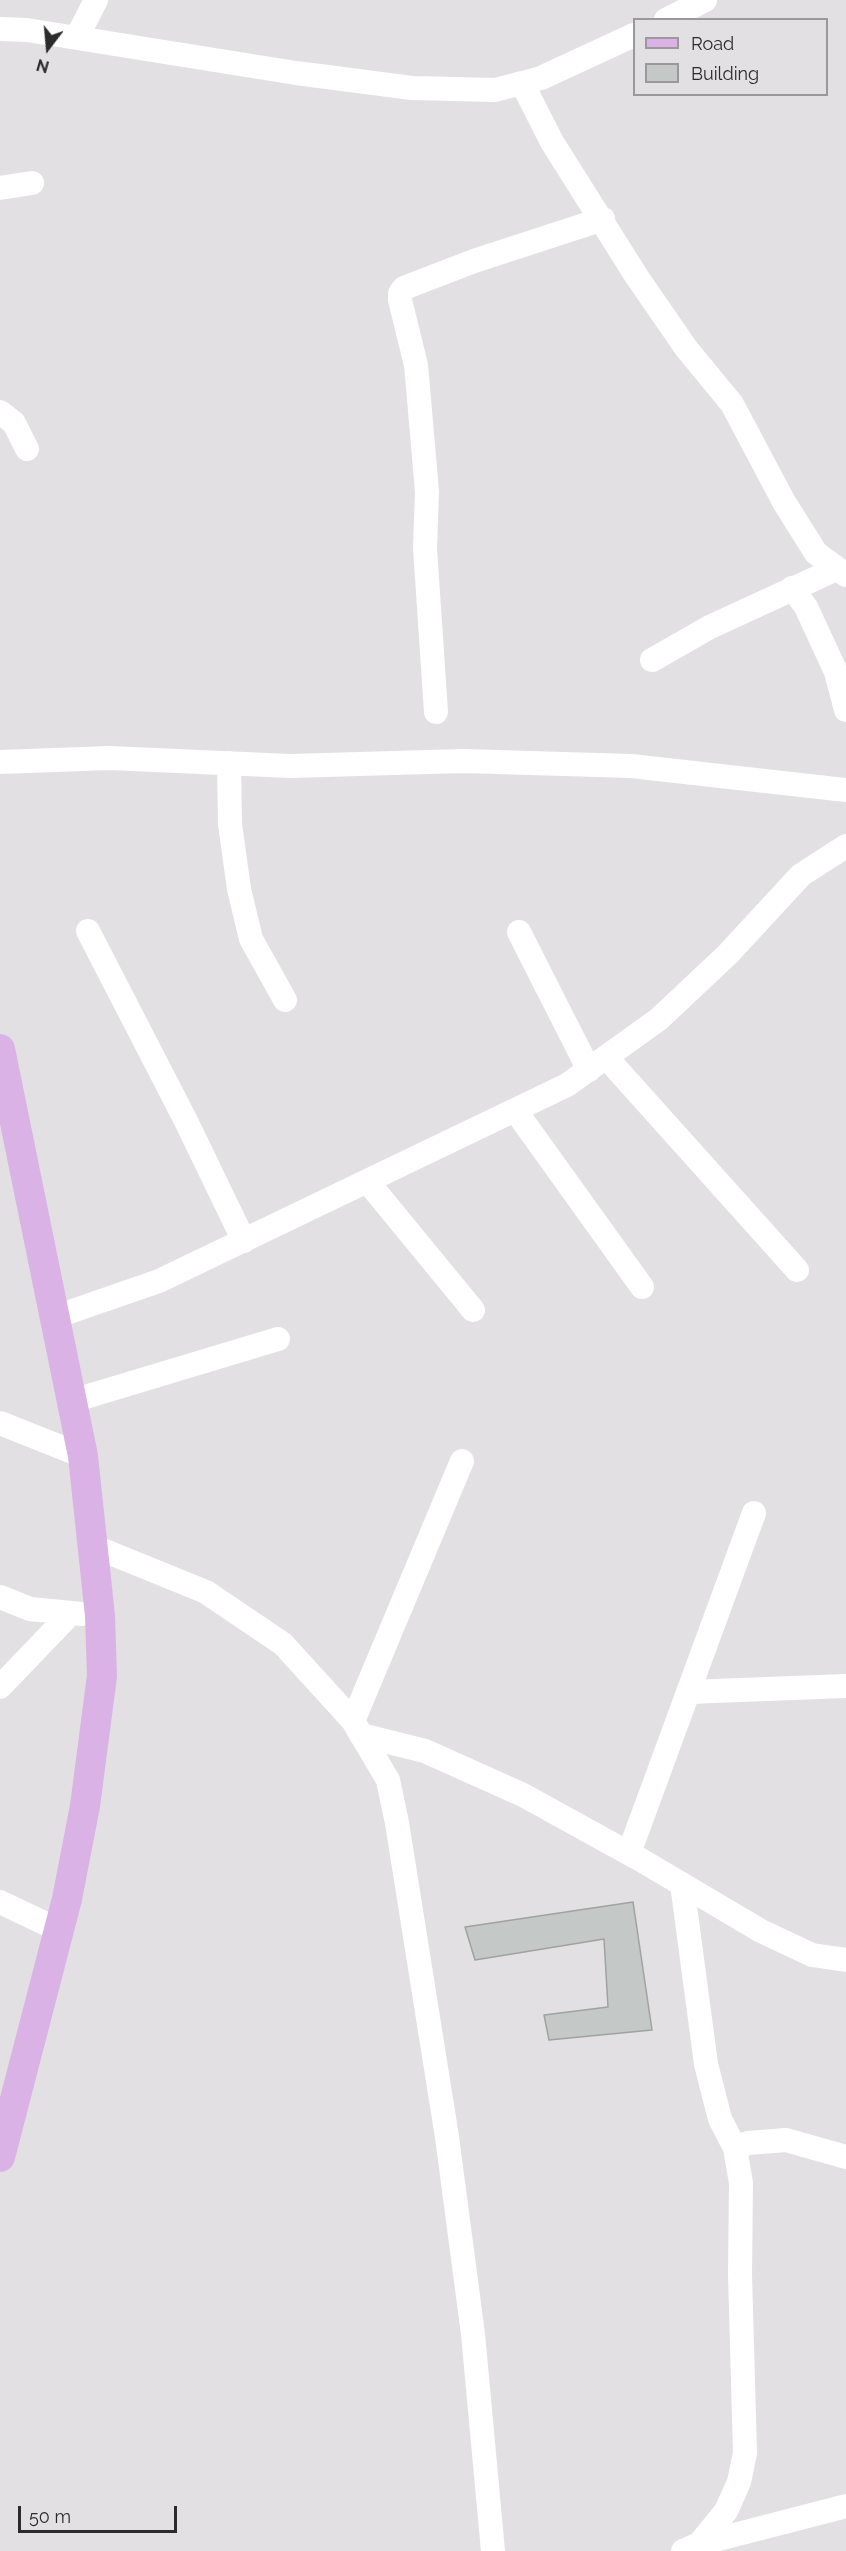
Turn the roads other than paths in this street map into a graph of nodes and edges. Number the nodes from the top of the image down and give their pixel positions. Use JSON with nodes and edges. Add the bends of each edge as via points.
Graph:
{"nodes":[{"id":1,"x":96,"y":0,"type":"edge"},
{"id":2,"x":705,"y":0,"type":"edge"},
{"id":3,"x":670,"y":18,"type":"edge"},
{"id":4,"x":0,"y":29,"type":"edge"},
{"id":5,"x":633,"y":35,"type":"edge"},
{"id":6,"x":76,"y":37,"type":"junction"},
{"id":7,"x":522,"y":83,"type":"junction"},
{"id":8,"x":32,"y":183,"type":"dead end"},
{"id":9,"x":0,"y":188,"type":"edge"},
{"id":10,"x":603,"y":219,"type":"junction"},
{"id":11,"x":0,"y":412,"type":"edge"},
{"id":12,"x":27,"y":449,"type":"dead end"},
{"id":13,"x":841,"y":572,"type":"edge"},
{"id":14,"x":792,"y":588,"type":"junction"},
{"id":15,"x":652,"y":660,"type":"dead end"},
{"id":16,"x":846,"y":710,"type":"edge"},
{"id":17,"x":436,"y":712,"type":"dead end"},
{"id":18,"x":0,"y":762,"type":"edge"},
{"id":19,"x":229,"y":764,"type":"junction"},
{"id":20,"x":846,"y":790,"type":"edge"},
{"id":21,"x":846,"y":846,"type":"edge"},
{"id":22,"x":88,"y":931,"type":"dead end"},
{"id":23,"x":519,"y":932,"type":"dead end"},
{"id":24,"x":285,"y":1000,"type":"dead end"},
{"id":25,"x":0,"y":1049,"type":"edge"},
{"id":26,"x":597,"y":1064,"type":"junction"},
{"id":27,"x":515,"y":1110,"type":"junction"},
{"id":28,"x":367,"y":1181,"type":"junction"},
{"id":29,"x":244,"y":1241,"type":"junction"},
{"id":30,"x":797,"y":1270,"type":"dead end"},
{"id":31,"x":642,"y":1287,"type":"dead end"},
{"id":32,"x":473,"y":1310,"type":"dead end"},
{"id":33,"x":55,"y":1317,"type":"junction"},
{"id":34,"x":279,"y":1340,"type":"dead end"},
{"id":35,"x":72,"y":1401,"type":"junction"},
{"id":36,"x":0,"y":1423,"type":"edge"},
{"id":37,"x":83,"y":1455,"type":"junction"},
{"id":38,"x":462,"y":1461,"type":"dead end"},
{"id":39,"x":754,"y":1513,"type":"dead end"},
{"id":40,"x":93,"y":1546,"type":"junction"},
{"id":41,"x":0,"y":1597,"type":"edge"},
{"id":42,"x":85,"y":1615,"type":"junction"},
{"id":43,"x":846,"y":1686,"type":"edge"},
{"id":44,"x":0,"y":1687,"type":"edge"},
{"id":45,"x":688,"y":1692,"type":"junction"},
{"id":46,"x":357,"y":1728,"type":"junction"},
{"id":47,"x":629,"y":1853,"type":"junction"},
{"id":48,"x":682,"y":1884,"type":"junction"},
{"id":49,"x":0,"y":1902,"type":"edge"},
{"id":50,"x":59,"y":1930,"type":"junction"},
{"id":51,"x":846,"y":1960,"type":"edge"},
{"id":52,"x":735,"y":2148,"type":"junction"},
{"id":53,"x":0,"y":2157,"type":"edge"},
{"id":54,"x":846,"y":2157,"type":"edge"},
{"id":55,"x":846,"y":2506,"type":"edge"},
{"id":56,"x":726,"y":2539,"type":"junction"},
{"id":57,"x":691,"y":2548,"type":"edge"},
{"id":58,"x":493,"y":2551,"type":"edge"},
{"id":59,"x":749,"y":2551,"type":"edge"}],
"edges":[{"from":1,"to":6,"type":"street"},
{"from":2,"to":3,"type":"street"},
{"from":4,"to":6,"type":"street"},
{"from":5,"to":7,"type":"street"},
{"from":6,"to":7,"type":"street","via":[[412,88],[495,90]]},
{"from":7,"to":10,"type":"street","via":[[552,142]]},
{"from":8,"to":9,"type":"street"},
{"from":10,"to":13,"type":"street","via":[[686,348],[732,404],[816,553]]},
{"from":10,"to":17,"type":"street","via":[[474,261],[404,288],[400,293],[418,387],[427,492],[425,548]]},
{"from":11,"to":12,"type":"street","via":[[14,423]]},
{"from":13,"to":14,"type":"street"},
{"from":14,"to":15,"type":"street"},
{"from":14,"to":16,"type":"street","via":[[806,607],[836,672]]},
{"from":18,"to":19,"type":"street","via":[[109,759]]},
{"from":19,"to":20,"type":"street","via":[[463,761],[631,766]]},
{"from":19,"to":24,"type":"street","via":[[230,824],[238,889],[251,939]]},
{"from":21,"to":26,"type":"street","via":[[801,875],[728,954],[659,1019]]},
{"from":22,"to":29,"type":"street"},
{"from":23,"to":26,"type":"street"},
{"from":25,"to":33,"type":"main road"},
{"from":26,"to":27,"type":"street","via":[[567,1085]]},
{"from":26,"to":30,"type":"street"},
{"from":27,"to":28,"type":"street"},
{"from":27,"to":31,"type":"street"},
{"from":28,"to":29,"type":"street"},
{"from":28,"to":32,"type":"street"},
{"from":29,"to":33,"type":"street","via":[[159,1281]]},
{"from":33,"to":35,"type":"main road"},
{"from":34,"to":35,"type":"street"},
{"from":35,"to":37,"type":"main road"},
{"from":36,"to":37,"type":"street"},
{"from":37,"to":40,"type":"main road"},
{"from":38,"to":46,"type":"street"},
{"from":39,"to":45,"type":"street"},
{"from":40,"to":42,"type":"main road"},
{"from":40,"to":46,"type":"street","via":[[206,1592],[283,1644]]},
{"from":41,"to":42,"type":"street","via":[[30,1609]]},
{"from":42,"to":44,"type":"street"},
{"from":42,"to":50,"type":"main road","via":[[102,1676],[85,1806]]},
{"from":43,"to":45,"type":"street"},
{"from":45,"to":47,"type":"street"},
{"from":46,"to":47,"type":"street","via":[[425,1751],[523,1795]]},
{"from":46,"to":58,"type":"street","via":[[388,1780],[397,1823],[473,2334]]},
{"from":47,"to":48,"type":"street"},
{"from":48,"to":51,"type":"street","via":[[761,1931],[812,1955]]},
{"from":48,"to":52,"type":"street","via":[[706,2064],[720,2119]]},
{"from":49,"to":50,"type":"street"},
{"from":50,"to":53,"type":"main road"},
{"from":52,"to":54,"type":"street","via":[[786,2140]]},
{"from":52,"to":57,"type":"street","via":[[741,2183],[745,2452],[739,2481],[726,2511]]},
{"from":55,"to":56,"type":"street"},
{"from":56,"to":57,"type":"street"},
{"from":56,"to":59,"type":"street"}]}
